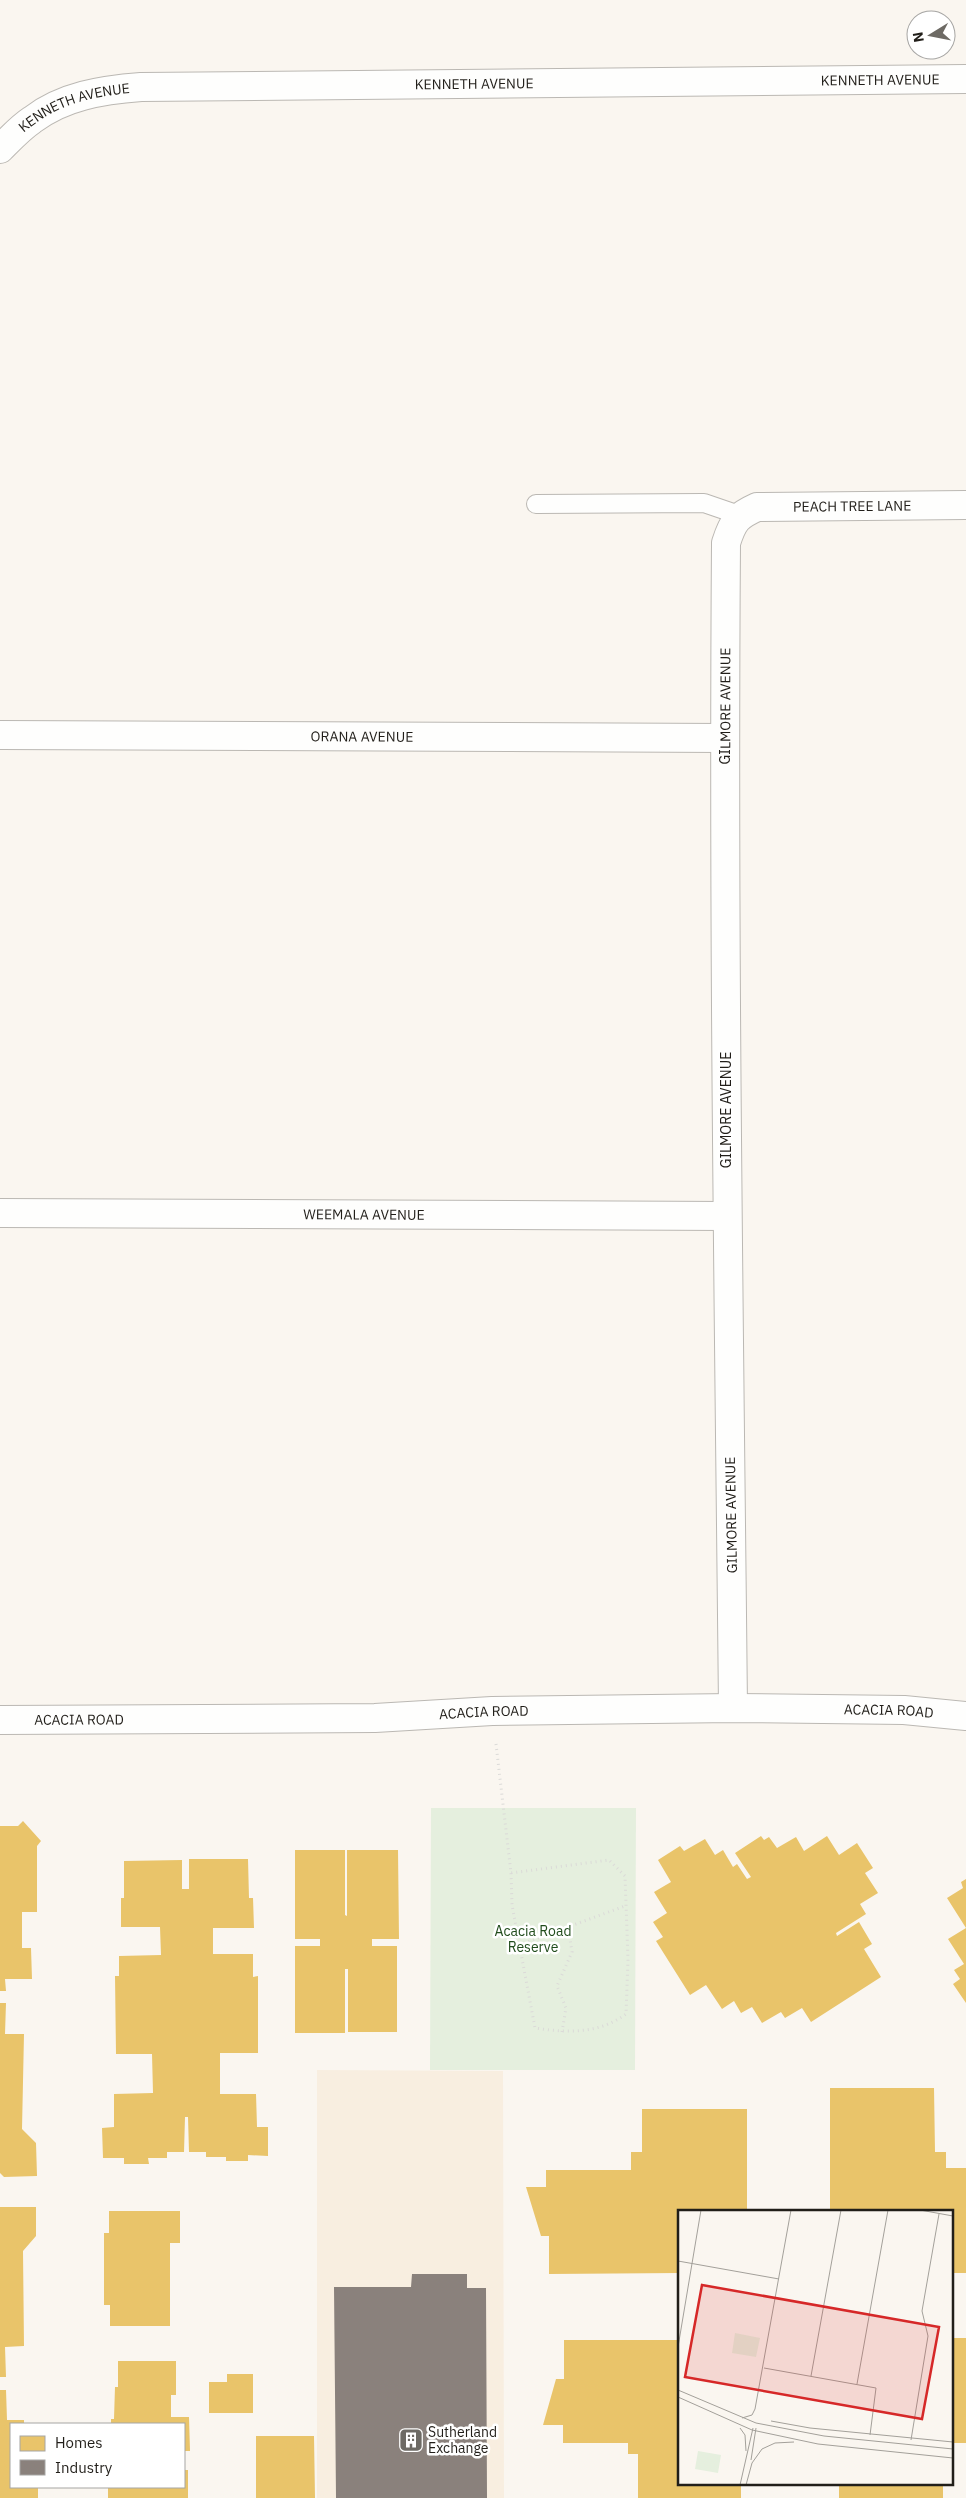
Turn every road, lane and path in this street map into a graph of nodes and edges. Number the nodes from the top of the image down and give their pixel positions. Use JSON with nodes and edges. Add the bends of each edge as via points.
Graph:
{"nodes":[{"id":1,"x":966,"y":79,"type":"edge"},
{"id":2,"x":0,"y":148,"type":"edge"},
{"id":3,"x":536,"y":504,"type":"dead end"},
{"id":4,"x":966,"y":505,"type":"edge"},
{"id":5,"x":739,"y":515,"type":"junction"},
{"id":6,"x":0,"y":735,"type":"edge"},
{"id":7,"x":725,"y":738,"type":"junction"},
{"id":8,"x":0,"y":1214,"type":"edge"},
{"id":9,"x":727,"y":1216,"type":"junction"},
{"id":10,"x":733,"y":1708,"type":"junction"},
{"id":11,"x":492,"y":1711,"type":"junction"},
{"id":12,"x":966,"y":1716,"type":"edge"},
{"id":13,"x":0,"y":1720,"type":"edge"},
{"id":14,"x":511,"y":1873,"type":"junction"},
{"id":15,"x":625,"y":1906,"type":"junction"},
{"id":16,"x":568,"y":1927,"type":"junction"},
{"id":17,"x":519,"y":1945,"type":"junction"},
{"id":18,"x":562,"y":2032,"type":"junction"}],
"edges":[{"from":1,"to":2,"type":"street","name":"KENNETH AVENUE","via":[[106,90],[63,101],[32,120]]},
{"from":3,"to":5,"type":"lane","via":[[704,503]]},
{"from":4,"to":5,"type":"street","name":"PEACH TREE LANE","via":[[773,506],[757,507]]},
{"from":5,"to":7,"type":"street","name":"GILMORE AVENUE","via":[[726,543]]},
{"from":6,"to":7,"type":"street","name":"ORANA AVENUE"},
{"from":7,"to":9,"type":"street","name":"GILMORE AVENUE"},
{"from":8,"to":9,"type":"street","name":"WEEMALA AVENUE"},
{"from":9,"to":10,"type":"street","name":"GILMORE AVENUE"},
{"from":10,"to":11,"type":"street","name":"ACACIA ROAD"},
{"from":10,"to":12,"type":"street","name":"ACACIA ROAD","via":[[921,1711]]},
{"from":11,"to":13,"type":"street","name":"ACACIA ROAD","via":[[376,1718]]},
{"from":11,"to":14,"type":"path"},
{"from":14,"to":15,"type":"path","via":[[609,1860],[625,1876]]},
{"from":14,"to":17,"type":"path","via":[[512,1905]]},
{"from":15,"to":16,"type":"path"},
{"from":15,"to":18,"type":"path","via":[[626,2014],[601,2028]]},
{"from":16,"to":17,"type":"path"},
{"from":16,"to":18,"type":"path","via":[[572,1952],[557,1986],[566,2008]]},
{"from":17,"to":18,"type":"path","via":[[535,2028]]}]}
